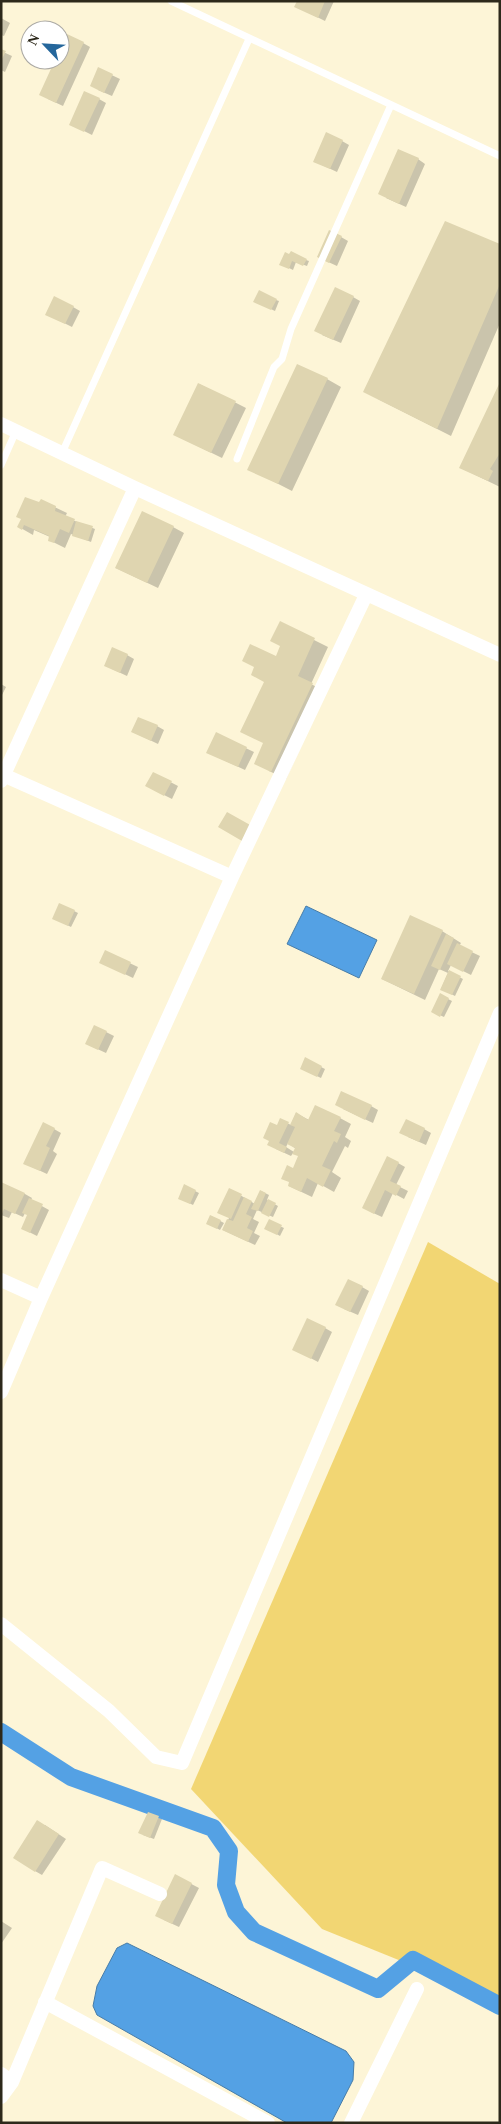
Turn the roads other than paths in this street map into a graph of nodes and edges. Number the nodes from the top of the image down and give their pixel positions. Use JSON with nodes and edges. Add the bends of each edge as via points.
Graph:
{"nodes":[{"id":1,"x":171,"y":1,"type":"edge"},
{"id":2,"x":249,"y":38,"type":"junction"},
{"id":3,"x":391,"y":105,"type":"junction"},
{"id":4,"x":500,"y":156,"type":"edge"},
{"id":5,"x":1,"y":424,"type":"edge"},
{"id":6,"x":16,"y":430,"type":"junction"},
{"id":7,"x":62,"y":453,"type":"junction"},
{"id":8,"x":236,"y":459,"type":"dead end"},
{"id":9,"x":1,"y":465,"type":"edge"},
{"id":10,"x":135,"y":488,"type":"junction"},
{"id":11,"x":366,"y":595,"type":"junction"},
{"id":12,"x":500,"y":655,"type":"edge"},
{"id":13,"x":2,"y":777,"type":"edge"},
{"id":14,"x":232,"y":877,"type":"junction"},
{"id":15,"x":500,"y":1013,"type":"edge"},
{"id":16,"x":1,"y":1280,"type":"edge"},
{"id":17,"x":42,"y":1298,"type":"junction"},
{"id":18,"x":1,"y":1392,"type":"edge"},
{"id":19,"x":1,"y":1624,"type":"edge"},
{"id":20,"x":160,"y":1894,"type":"dead end"},
{"id":21,"x":417,"y":1989,"type":"dead end"},
{"id":22,"x":46,"y":2002,"type":"junction"},
{"id":23,"x":7,"y":2078,"type":"edge"},
{"id":24,"x":1,"y":2097,"type":"edge"},
{"id":25,"x":268,"y":2123,"type":"edge"},
{"id":26,"x":351,"y":2123,"type":"edge"}],
"edges":[{"from":1,"to":2,"type":"lane"},
{"from":2,"to":3,"type":"lane"},
{"from":2,"to":7,"type":"lane"},
{"from":3,"to":4,"type":"lane"},
{"from":3,"to":8,"type":"lane"},
{"from":5,"to":6,"type":"street"},
{"from":6,"to":7,"type":"street"},
{"from":6,"to":9,"type":"lane"},
{"from":7,"to":10,"type":"street"},
{"from":10,"to":11,"type":"street"},
{"from":10,"to":13,"type":"street"},
{"from":11,"to":12,"type":"street"},
{"from":11,"to":14,"type":"street"},
{"from":13,"to":14,"type":"street"},
{"from":14,"to":17,"type":"street"},
{"from":15,"to":19,"type":"street","via":[[182,1763],[156,1757],[109,1711]]},
{"from":16,"to":17,"type":"street"},
{"from":17,"to":18,"type":"street"},
{"from":20,"to":22,"type":"street","via":[[102,1868]]},
{"from":21,"to":26,"type":"street"},
{"from":22,"to":23,"type":"street"},
{"from":22,"to":25,"type":"street"},
{"from":23,"to":24,"type":"street"}]}
